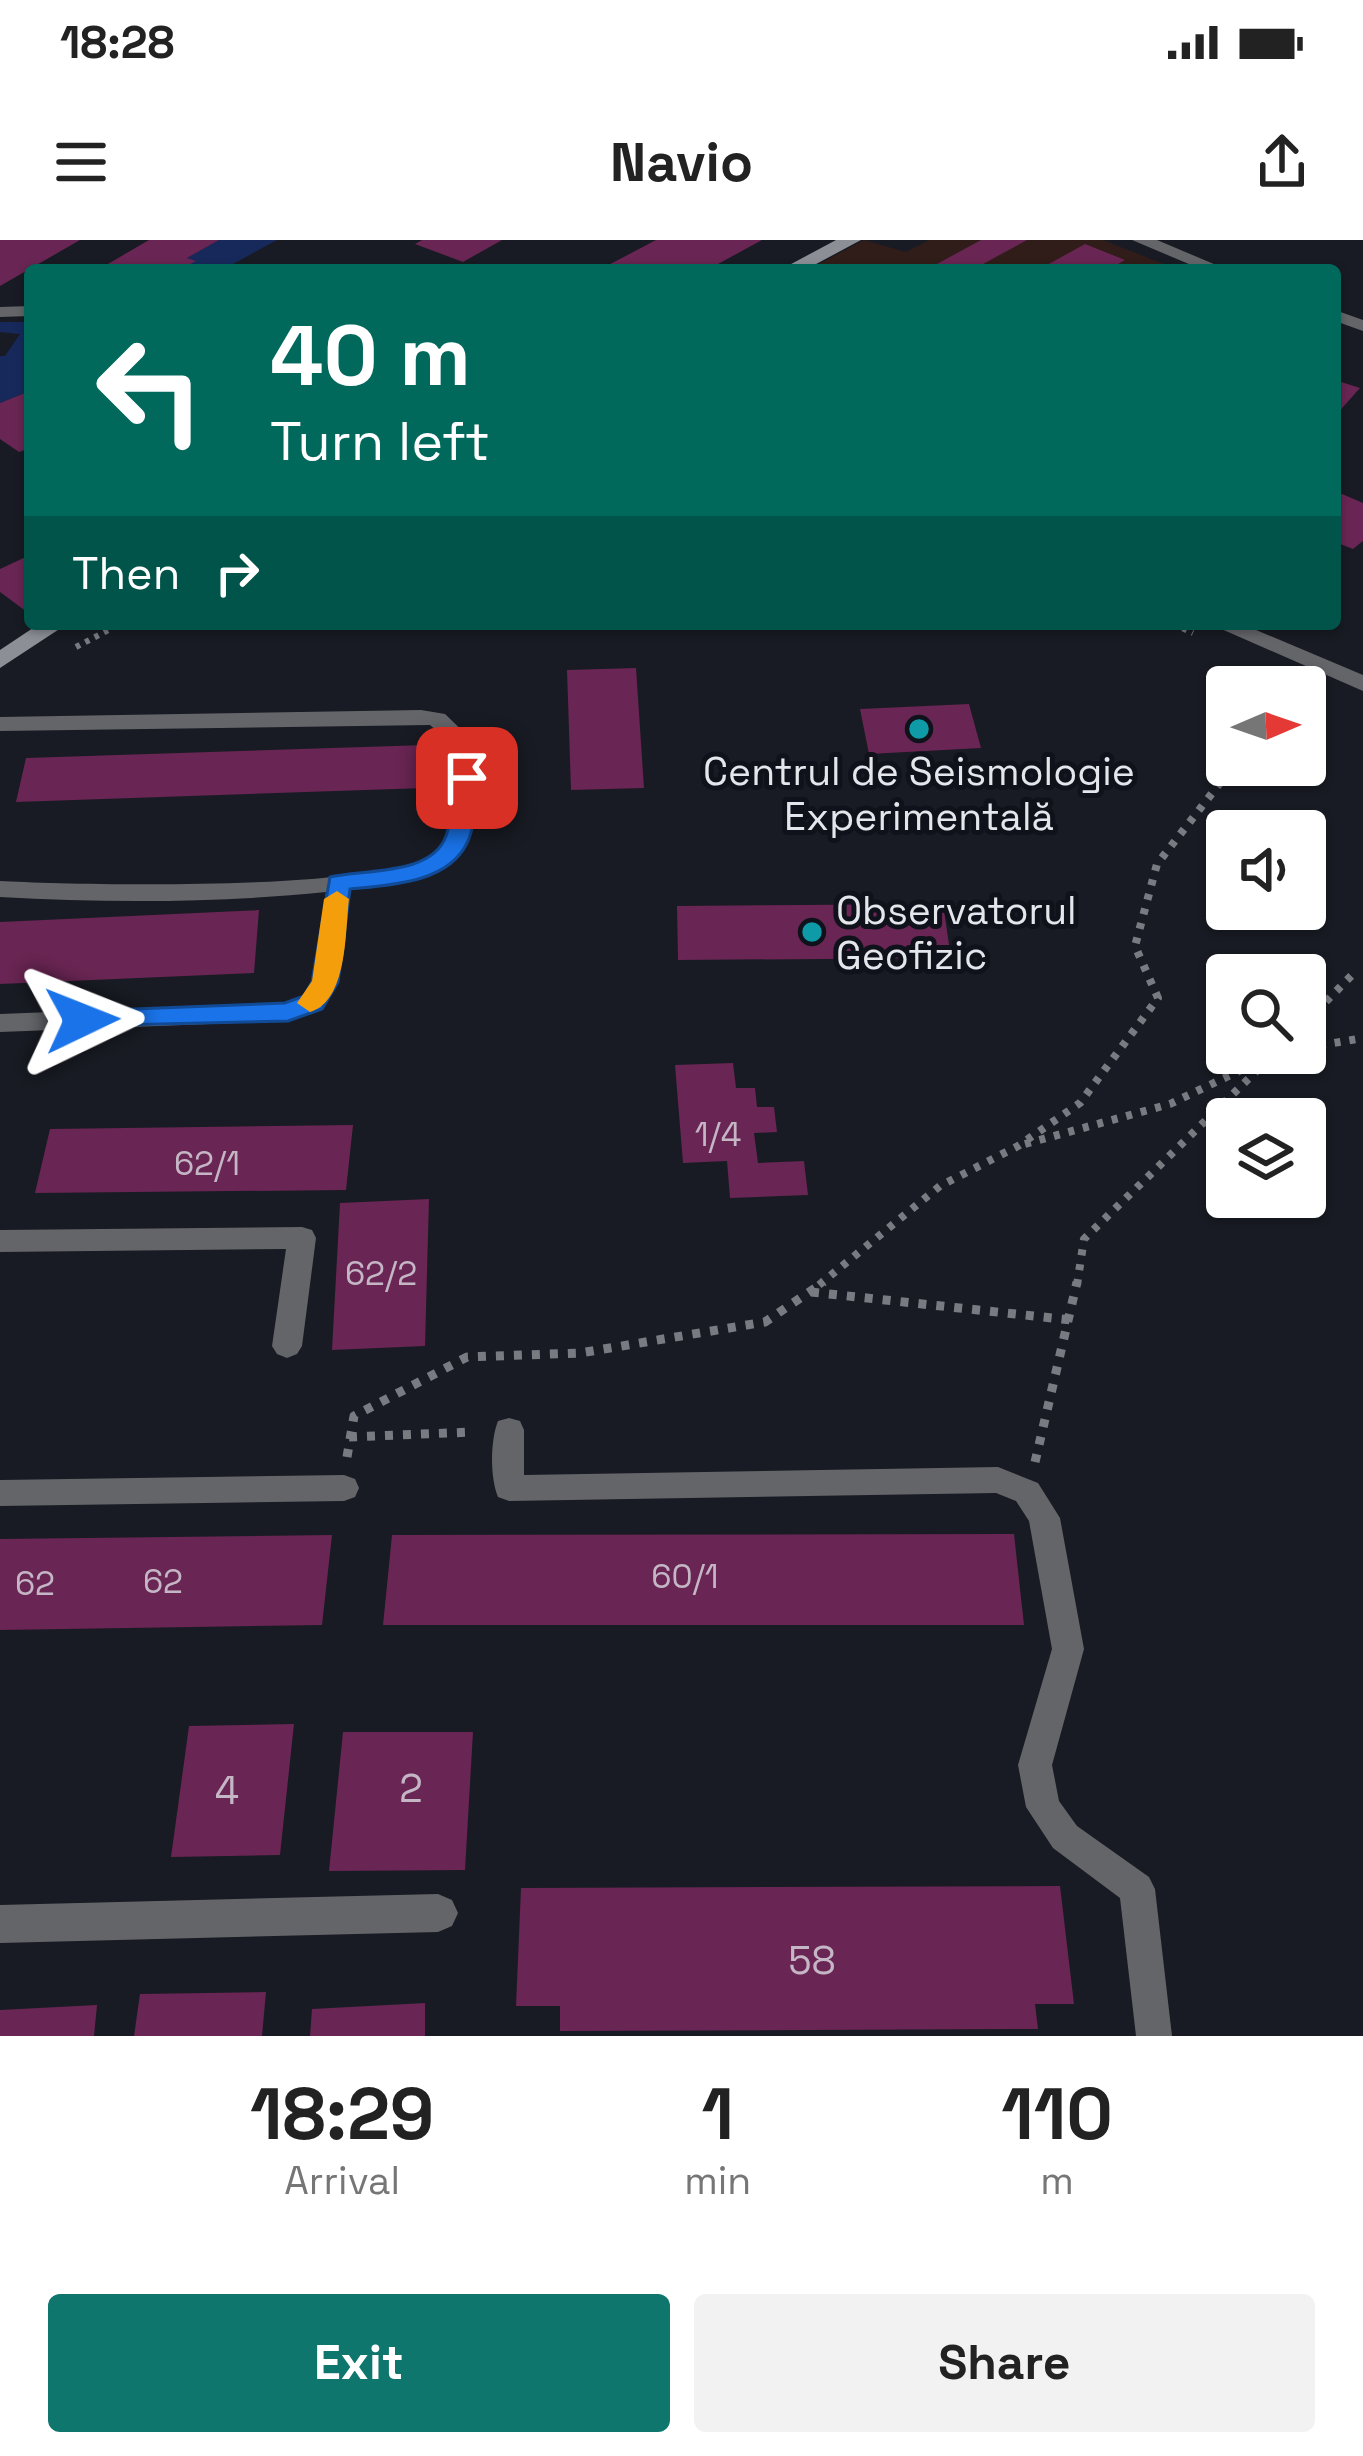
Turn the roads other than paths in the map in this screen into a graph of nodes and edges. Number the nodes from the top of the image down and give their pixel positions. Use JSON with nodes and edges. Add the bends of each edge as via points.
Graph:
{"nodes":[{"id":1,"x":851,"y":240,"type":"edge"},
{"id":2,"x":1141,"y":240,"type":"edge"},
{"id":3,"x":802,"y":264,"type":"edge"},
{"id":4,"x":1203,"y":264,"type":"edge"},
{"id":5,"x":47,"y":630,"type":"edge"},
{"id":6,"x":1236,"y":630,"type":"edge"},
{"id":7,"x":0,"y":661,"type":"edge"},
{"id":8,"x":1363,"y":684,"type":"edge"},
{"id":9,"x":0,"y":724,"type":"edge"},
{"id":10,"x":339,"y":883,"type":"junction"},
{"id":11,"x":0,"y":889,"type":"edge"},
{"id":12,"x":0,"y":1023,"type":"edge"},
{"id":13,"x":0,"y":1240,"type":"edge"},
{"id":14,"x":287,"y":1346,"type":"dead end"},
{"id":15,"x":509,"y":1430,"type":"road end"},
{"id":16,"x":344,"y":1488,"type":"road end"},
{"id":17,"x":0,"y":1493,"type":"edge"},
{"id":18,"x":438,"y":1912,"type":"dead end"},
{"id":19,"x":0,"y":1924,"type":"edge"},
{"id":20,"x":1154,"y":2036,"type":"edge"}],
"edges":[{"from":1,"to":3,"type":"street"},
{"from":2,"to":4,"type":"lane"},
{"from":5,"to":7,"type":"street"},
{"from":6,"to":8,"type":"street"},
{"from":9,"to":10,"type":"lane","via":[[437,719],[463,742],[467,778],[457,839],[445,858],[399,876]]},
{"from":10,"to":11,"type":"lane"},
{"from":10,"to":12,"type":"lane","via":[[325,982],[313,1002],[288,1012]]},
{"from":13,"to":14,"type":"lane","via":[[302,1238]]},
{"from":15,"to":20,"type":"lane","via":[[509,1488],[998,1480],[1027,1492],[1043,1518],[1068,1649],[1035,1766],[1042,1807],[1065,1837],[1137,1889]]},
{"from":16,"to":17,"type":"lane"},
{"from":18,"to":19,"type":"street"}]}
